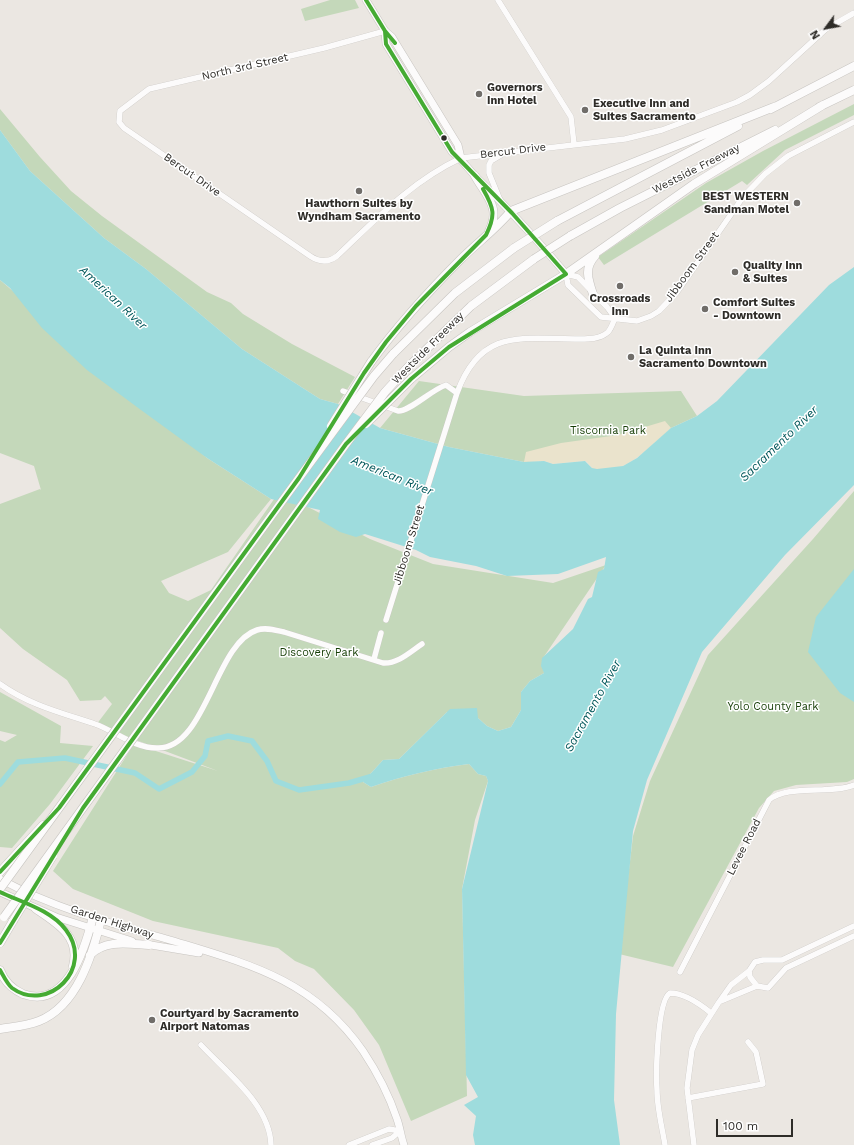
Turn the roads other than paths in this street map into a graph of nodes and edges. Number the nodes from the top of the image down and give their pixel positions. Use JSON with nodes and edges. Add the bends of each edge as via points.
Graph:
{"nodes":[{"id":1,"x":366,"y":0,"type":"edge"},
{"id":2,"x":498,"y":0,"type":"edge"},
{"id":3,"x":854,"y":14,"type":"edge"},
{"id":4,"x":385,"y":31,"type":"junction"},
{"id":5,"x":854,"y":66,"type":"edge"},
{"id":6,"x":854,"y":90,"type":"edge"},
{"id":7,"x":824,"y":105,"type":"junction"},
{"id":8,"x":774,"y":107,"type":"junction"},
{"id":9,"x":119,"y":122,"type":"joint"},
{"id":10,"x":854,"y":122,"type":"edge"},
{"id":11,"x":574,"y":144,"type":"junction"},
{"id":12,"x":508,"y":153,"type":"junction"},
{"id":13,"x":461,"y":158,"type":"junction"},
{"id":14,"x":475,"y":176,"type":"junction"},
{"id":15,"x":500,"y":200,"type":"junction"},
{"id":16,"x":511,"y":211,"type":"junction"},
{"id":17,"x":486,"y":235,"type":"junction"},
{"id":18,"x":599,"y":250,"type":"junction"},
{"id":19,"x":566,"y":274,"type":"junction"},
{"id":20,"x":593,"y":294,"type":"junction"},
{"id":21,"x":615,"y":318,"type":"junction"},
{"id":22,"x":343,"y":390,"type":"dead end"},
{"id":23,"x":456,"y":393,"type":"junction"},
{"id":24,"x":346,"y":444,"type":"junction"},
{"id":25,"x":299,"y":478,"type":"junction"},
{"id":26,"x":386,"y":620,"type":"dead end"},
{"id":27,"x":382,"y":633,"type":"dead end"},
{"id":28,"x":422,"y":644,"type":"dead end"},
{"id":29,"x":374,"y":659,"type":"junction"},
{"id":30,"x":0,"y":684,"type":"edge"},
{"id":31,"x":854,"y":785,"type":"edge"},
{"id":32,"x":59,"y":808,"type":"junction"},
{"id":33,"x":83,"y":808,"type":"junction"},
{"id":34,"x":0,"y":872,"type":"edge"},
{"id":35,"x":0,"y":879,"type":"edge"},
{"id":36,"x":0,"y":889,"type":"edge"},
{"id":37,"x":0,"y":892,"type":"edge"},
{"id":38,"x":36,"y":909,"type":"junction"},
{"id":39,"x":93,"y":918,"type":"junction"},
{"id":40,"x":2,"y":920,"type":"edge"},
{"id":41,"x":102,"y":920,"type":"junction"},
{"id":42,"x":854,"y":926,"type":"edge"},
{"id":43,"x":90,"y":929,"type":"junction"},
{"id":44,"x":98,"y":932,"type":"junction"},
{"id":45,"x":854,"y":936,"type":"edge"},
{"id":46,"x":0,"y":943,"type":"edge"},
{"id":47,"x":149,"y":945,"type":"junction"},
{"id":48,"x":90,"y":955,"type":"junction"},
{"id":49,"x":227,"y":958,"type":"junction"},
{"id":50,"x":0,"y":970,"type":"edge"},
{"id":51,"x":749,"y":971,"type":"junction"},
{"id":52,"x":680,"y":972,"type":"dead end"},
{"id":53,"x":70,"y":976,"type":"junction"},
{"id":54,"x":757,"y":986,"type":"junction"},
{"id":55,"x":719,"y":1002,"type":"junction"},
{"id":56,"x":711,"y":1013,"type":"junction"},
{"id":57,"x":0,"y":1029,"type":"edge"},
{"id":58,"x":748,"y":1042,"type":"dead end"},
{"id":59,"x":201,"y":1045,"type":"dead end"},
{"id":60,"x":688,"y":1098,"type":"junction"},
{"id":61,"x":400,"y":1131,"type":"junction"},
{"id":62,"x":271,"y":1145,"type":"edge"},
{"id":63,"x":349,"y":1145,"type":"edge"},
{"id":64,"x":372,"y":1145,"type":"edge"},
{"id":65,"x":404,"y":1145,"type":"edge"},
{"id":66,"x":665,"y":1145,"type":"edge"},
{"id":67,"x":694,"y":1145,"type":"edge"}],
"edges":[{"from":1,"to":4,"type":"main road"},
{"from":2,"to":11,"type":"street","via":[[571,116]]},
{"from":3,"to":11,"type":"street","name":"Bercut Drive","via":[[826,28],[769,81],[737,102],[644,135]]},
{"from":4,"to":9,"type":"street","name":"North 3rd Street","via":[[149,89],[120,111]]},
{"from":4,"to":13,"type":"main road","via":[[386,44],[452,152]]},
{"from":5,"to":8,"type":"highway","name":"Westside Freeway"},
{"from":6,"to":7,"type":"highway","name":"Westside Freeway"},
{"from":7,"to":18,"type":"highway","via":[[694,184]]},
{"from":7,"to":24,"type":"highway","name":"Westside Freeway","bridge":true,"via":[[620,208],[534,259],[471,306],[408,367],[373,407]]},
{"from":8,"to":16,"type":"highway"},
{"from":8,"to":25,"type":"highway","name":"Westside Freeway","bridge":true,"via":[[557,221],[514,248],[455,293],[374,376]]},
{"from":9,"to":13,"type":"street","name":"Bercut Drive","via":[[124,128],[320,261],[335,258],[411,187]]},
{"from":10,"to":21,"type":"street","name":"Jibboom Street","via":[[788,156],[765,174],[743,197],[677,292],[659,311],[644,320]]},
{"from":11,"to":12,"type":"street","name":"Bercut Drive"},
{"from":12,"to":13,"type":"street","name":"Bercut Drive"},
{"from":12,"to":15,"type":"street","via":[[494,158],[488,168]]},
{"from":13,"to":14,"type":"main road"},
{"from":14,"to":15,"type":"main road"},
{"from":14,"to":17,"type":"highway","via":[[494,208],[494,218]]},
{"from":15,"to":16,"type":"main road"},
{"from":16,"to":17,"type":"highway"},
{"from":16,"to":19,"type":"main road"},
{"from":17,"to":25,"type":"highway","bridge":true,"via":[[416,306],[371,362]]},
{"from":18,"to":19,"type":"highway"},
{"from":18,"to":20,"type":"highway","via":[[589,262],[587,272]]},
{"from":19,"to":20,"type":"street","via":[[578,277]]},
{"from":19,"to":21,"type":"street","via":[[568,285],[595,312],[601,317]]},
{"from":19,"to":24,"type":"highway","bridge":true,"via":[[448,346]]},
{"from":20,"to":21,"type":"street"},
{"from":21,"to":23,"type":"street","name":"Jibboom Street","via":[[609,331],[596,338],[524,338],[501,342],[480,355],[469,366]]},
{"from":22,"to":23,"type":"street","via":[[401,411],[442,387],[450,388]]},
{"from":23,"to":26,"type":"street","name":"Jibboom Street"},
{"from":24,"to":33,"type":"highway","name":"Westside Freeway","bridge":true},
{"from":25,"to":32,"type":"highway","name":"Westside Freeway","bridge":true},
{"from":27,"to":29,"type":"street"},
{"from":28,"to":29,"type":"street","via":[[399,660],[390,663]]},
{"from":29,"to":30,"type":"street","via":[[268,628],[257,630],[238,641],[192,727],[173,744],[157,748],[130,741],[96,725],[38,706]]},
{"from":31,"to":52,"type":"street","name":"Levee Road","via":[[839,789],[781,793],[769,800]]},
{"from":32,"to":34,"type":"highway","bridge":true},
{"from":32,"to":36,"type":"highway","name":"Westside Freeway","bridge":true},
{"from":33,"to":40,"type":"highway","name":"Westside Freeway","bridge":true},
{"from":33,"to":46,"type":"highway","bridge":true},
{"from":35,"to":39,"type":"main road","name":"Garden Highway","via":[[41,899]]},
{"from":37,"to":38,"type":"main road","name":"Garden Highway"},
{"from":38,"to":43,"type":"main road","name":"Garden Highway"},
{"from":38,"to":53,"type":"highway","via":[[61,925],[70,936],[75,958]]},
{"from":39,"to":41,"type":"main road","name":"Garden Highway"},
{"from":39,"to":43,"type":"highway"},
{"from":41,"to":44,"type":"highway"},
{"from":41,"to":49,"type":"main road","name":"Garden Highway"},
{"from":42,"to":51,"type":"street","via":[[782,960],[758,961]]},
{"from":43,"to":44,"type":"main road","name":"Garden Highway"},
{"from":43,"to":53,"type":"highway","via":[[78,964]]},
{"from":44,"to":47,"type":"main road","name":"Garden Highway"},
{"from":44,"to":48,"type":"highway"},
{"from":45,"to":54,"type":"street","via":[[786,968],[768,988]]},
{"from":47,"to":48,"type":"highway","via":[[110,944]]},
{"from":47,"to":49,"type":"main road","name":"Garden Highway"},
{"from":48,"to":57,"type":"highway","via":[[76,988],[62,1007],[38,1022]]},
{"from":49,"to":61,"type":"main road","name":"Garden Highway","via":[[286,981],[308,995],[344,1028],[371,1064],[390,1100]]},
{"from":50,"to":53,"type":"highway","via":[[4,979],[14,989],[35,996],[52,993]]},
{"from":51,"to":54,"type":"street"},
{"from":51,"to":55,"type":"street","via":[[731,985]]},
{"from":54,"to":55,"type":"street"},
{"from":55,"to":56,"type":"street"},
{"from":56,"to":60,"type":"street","via":[[692,1050],[687,1075]]},
{"from":56,"to":66,"type":"street","via":[[695,1002],[674,993],[665,998],[660,1022],[656,1090]]},
{"from":58,"to":60,"type":"street","via":[[756,1052],[763,1084]]},
{"from":59,"to":62,"type":"street","via":[[258,1105],[269,1126]]},
{"from":60,"to":67,"type":"street"},
{"from":61,"to":63,"type":"street","via":[[389,1129]]},
{"from":61,"to":64,"type":"street","via":[[392,1138]]},
{"from":61,"to":65,"type":"main road","name":"Garden Highway"}]}
